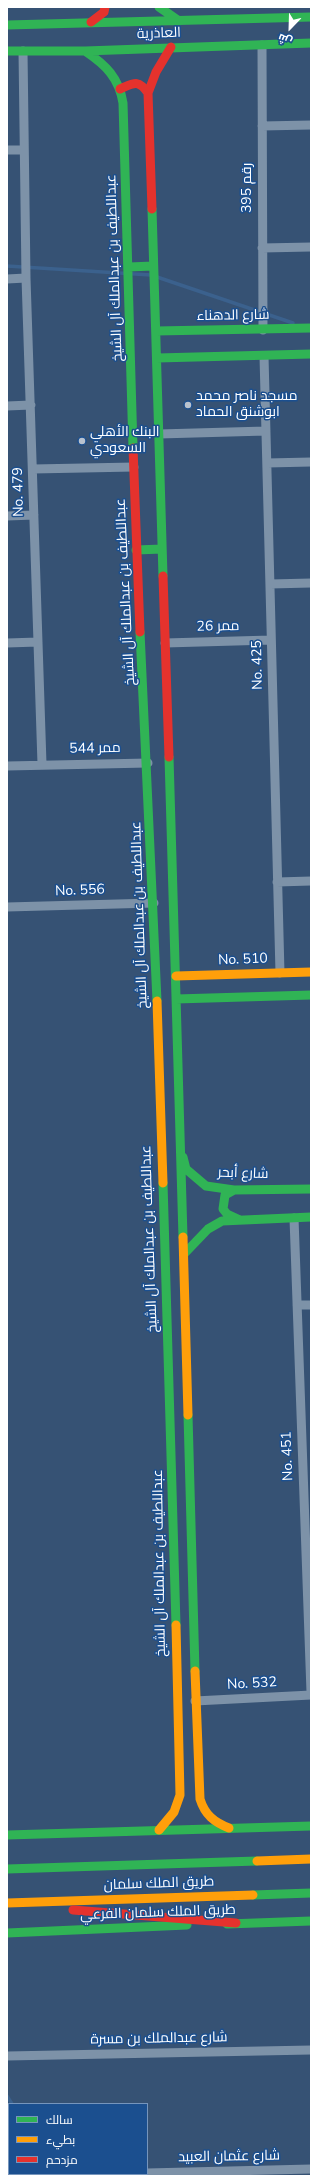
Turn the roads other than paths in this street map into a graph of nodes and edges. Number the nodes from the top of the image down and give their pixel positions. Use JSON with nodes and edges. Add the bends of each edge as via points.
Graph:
{"nodes":[{"id":1,"x":105,"y":7,"type":"edge"},
{"id":2,"x":160,"y":7,"type":"edge"},
{"id":3,"x":311,"y":17,"type":"edge"},
{"id":4,"x":179,"y":21,"type":"junction"},
{"id":5,"x":91,"y":22,"type":"junction"},
{"id":6,"x":7,"y":25,"type":"edge"},
{"id":7,"x":311,"y":43,"type":"edge"},
{"id":8,"x":262,"y":45,"type":"junction"},
{"id":9,"x":172,"y":47,"type":"junction"},
{"id":10,"x":7,"y":51,"type":"edge"},
{"id":11,"x":23,"y":51,"type":"junction"},
{"id":12,"x":85,"y":51,"type":"junction"},
{"id":13,"x":120,"y":89,"type":"junction"},
{"id":14,"x":148,"y":92,"type":"junction"},
{"id":15,"x":311,"y":125,"type":"edge"},
{"id":16,"x":262,"y":126,"type":"junction"},
{"id":17,"x":7,"y":150,"type":"edge"},
{"id":18,"x":24,"y":150,"type":"junction"},
{"id":19,"x":311,"y":247,"type":"edge"},
{"id":20,"x":262,"y":248,"type":"junction"},
{"id":21,"x":153,"y":266,"type":"junction"},
{"id":22,"x":129,"y":267,"type":"junction"},
{"id":23,"x":26,"y":278,"type":"junction"},
{"id":24,"x":7,"y":279,"type":"edge"},
{"id":25,"x":311,"y":328,"type":"edge"},
{"id":26,"x":156,"y":330,"type":"junction"},
{"id":27,"x":176,"y":330,"type":"junction"},
{"id":28,"x":263,"y":330,"type":"junction"},
{"id":29,"x":311,"y":354,"type":"edge"},
{"id":30,"x":264,"y":356,"type":"junction"},
{"id":31,"x":157,"y":358,"type":"junction"},
{"id":32,"x":179,"y":358,"type":"junction"},
{"id":33,"x":31,"y":405,"type":"junction"},
{"id":34,"x":7,"y":406,"type":"edge"},
{"id":35,"x":266,"y":431,"type":"junction"},
{"id":36,"x":158,"y":434,"type":"junction"},
{"id":37,"x":311,"y":462,"type":"edge"},
{"id":38,"x":267,"y":463,"type":"junction"},
{"id":39,"x":134,"y":467,"type":"junction"},
{"id":40,"x":33,"y":470,"type":"junction"},
{"id":41,"x":34,"y":515,"type":"junction"},
{"id":42,"x":7,"y":516,"type":"edge"},
{"id":43,"x":162,"y":549,"type":"junction"},
{"id":44,"x":136,"y":550,"type":"junction"},
{"id":45,"x":311,"y":583,"type":"edge"},
{"id":46,"x":270,"y":584,"type":"junction"},
{"id":47,"x":271,"y":640,"type":"junction"},
{"id":48,"x":38,"y":642,"type":"junction"},
{"id":49,"x":165,"y":642,"type":"junction"},
{"id":50,"x":7,"y":643,"type":"edge"},
{"id":51,"x":148,"y":763,"type":"junction"},
{"id":52,"x":42,"y":764,"type":"junction"},
{"id":53,"x":7,"y":766,"type":"edge"},
{"id":54,"x":311,"y":881,"type":"edge"},
{"id":55,"x":277,"y":882,"type":"junction"},
{"id":56,"x":154,"y":903,"type":"junction"},
{"id":57,"x":7,"y":907,"type":"edge"},
{"id":58,"x":311,"y":972,"type":"edge"},
{"id":59,"x":280,"y":973,"type":"junction"},
{"id":60,"x":176,"y":976,"type":"junction"},
{"id":61,"x":196,"y":976,"type":"junction"},
{"id":62,"x":311,"y":995,"type":"edge"},
{"id":63,"x":176,"y":998,"type":"junction"},
{"id":64,"x":197,"y":998,"type":"junction"},
{"id":65,"x":179,"y":1140,"type":"junction"},
{"id":66,"x":311,"y":1189,"type":"edge"},
{"id":67,"x":234,"y":1190,"type":"junction"},
{"id":68,"x":311,"y":1217,"type":"edge"},
{"id":69,"x":294,"y":1218,"type":"junction"},
{"id":70,"x":240,"y":1220,"type":"junction"},
{"id":71,"x":185,"y":1253,"type":"junction"},
{"id":72,"x":297,"y":1305,"type":"junction"},
{"id":73,"x":311,"y":1305,"type":"edge"},
{"id":74,"x":307,"y":1493,"type":"edge"},
{"id":75,"x":311,"y":1694,"type":"edge"},
{"id":76,"x":195,"y":1701,"type":"junction"},
{"id":77,"x":198,"y":1791,"type":"junction"},
{"id":78,"x":180,"y":1794,"type":"junction"},
{"id":79,"x":311,"y":1826,"type":"edge"},
{"id":80,"x":229,"y":1828,"type":"junction"},
{"id":81,"x":159,"y":1830,"type":"junction"},
{"id":82,"x":7,"y":1835,"type":"edge"},
{"id":83,"x":311,"y":1859,"type":"edge"},
{"id":84,"x":7,"y":1869,"type":"edge"},
{"id":85,"x":311,"y":1893,"type":"edge"},
{"id":86,"x":7,"y":1904,"type":"edge"},
{"id":87,"x":311,"y":1921,"type":"edge"},
{"id":88,"x":236,"y":1923,"type":"junction"},
{"id":89,"x":7,"y":1933,"type":"edge"},
{"id":90,"x":311,"y":2050,"type":"edge"},
{"id":91,"x":7,"y":2056,"type":"edge"},
{"id":92,"x":311,"y":2169,"type":"edge"},
{"id":93,"x":148,"y":2173,"type":"edge"}],
"edges":[{"from":1,"to":5,"type":"main road","via":[[104,12]]},
{"from":2,"to":4,"type":"main road"},
{"from":3,"to":4,"type":"main road","name":"العاذرية"},
{"from":4,"to":5,"type":"main road","name":"العاذرية"},
{"from":5,"to":6,"type":"main road","name":"العاذرية"},
{"from":7,"to":8,"type":"main road","name":"العاذرية"},
{"from":8,"to":9,"type":"main road","name":"العاذرية"},
{"from":8,"to":16,"type":"street","name":"رقم 395"},
{"from":9,"to":12,"type":"main road","name":"العاذرية"},
{"from":9,"to":14,"type":"main road","via":[[156,72]]},
{"from":10,"to":11,"type":"main road","name":"العاذرية"},
{"from":11,"to":12,"type":"main road","name":"العاذرية"},
{"from":11,"to":18,"type":"street","name":"No. 479"},
{"from":12,"to":13,"type":"main road","name":"عبداللطيف بن عبدالملك آل الشيخ","via":[[116,77]]},
{"from":13,"to":14,"type":"main road","via":[[135,83],[142,85]]},
{"from":13,"to":22,"type":"main road","name":"عبداللطيف بن عبدالملك آل الشيخ","via":[[126,153]]},
{"from":14,"to":21,"type":"main road"},
{"from":15,"to":16,"type":"street"},
{"from":16,"to":20,"type":"street","name":"رقم 395"},
{"from":17,"to":18,"type":"street"},
{"from":18,"to":23,"type":"street","name":"No. 479"},
{"from":19,"to":20,"type":"street"},
{"from":20,"to":28,"type":"street","name":"رقم 395"},
{"from":21,"to":22,"type":"main road"},
{"from":21,"to":26,"type":"main road"},
{"from":22,"to":39,"type":"main road","name":"عبداللطيف بن عبدالملك آل الشيخ"},
{"from":23,"to":24,"type":"street"},
{"from":23,"to":33,"type":"street","name":"No. 479"},
{"from":25,"to":28,"type":"main road","name":"شارع الدهناء"},
{"from":26,"to":27,"type":"main road","name":"شارع الدهناء"},
{"from":26,"to":31,"type":"main road"},
{"from":27,"to":28,"type":"main road","name":"شارع الدهناء"},
{"from":27,"to":32,"type":"main road","via":[[164,346],[168,352]]},
{"from":29,"to":30,"type":"main road"},
{"from":30,"to":32,"type":"main road"},
{"from":30,"to":35,"type":"street","name":"No. 425"},
{"from":31,"to":32,"type":"main road"},
{"from":31,"to":36,"type":"main road"},
{"from":33,"to":34,"type":"street"},
{"from":33,"to":40,"type":"street","name":"No. 479"},
{"from":35,"to":36,"type":"street"},
{"from":35,"to":38,"type":"street","name":"No. 425"},
{"from":36,"to":43,"type":"main road"},
{"from":37,"to":38,"type":"street"},
{"from":38,"to":46,"type":"street","name":"No. 425"},
{"from":39,"to":40,"type":"street"},
{"from":39,"to":44,"type":"main road","name":"عبداللطيف بن عبدالملك آل الشيخ"},
{"from":40,"to":41,"type":"street","name":"No. 479"},
{"from":41,"to":42,"type":"street"},
{"from":41,"to":48,"type":"street","name":"No. 479"},
{"from":43,"to":44,"type":"main road"},
{"from":43,"to":49,"type":"main road"},
{"from":44,"to":51,"type":"main road","name":"عبداللطيف بن عبدالملك آل الشيخ"},
{"from":45,"to":46,"type":"street"},
{"from":46,"to":47,"type":"street","name":"No. 425"},
{"from":47,"to":49,"type":"street","name":"ممر 26"},
{"from":47,"to":55,"type":"street","name":"No. 425"},
{"from":48,"to":50,"type":"street"},
{"from":48,"to":52,"type":"street","name":"No. 479"},
{"from":49,"to":60,"type":"main road"},
{"from":51,"to":52,"type":"street","name":"ممر 544"},
{"from":51,"to":56,"type":"main road","name":"عبداللطيف بن عبدالملك آل الشيخ"},
{"from":52,"to":53,"type":"street","name":"ممر 544"},
{"from":54,"to":55,"type":"street"},
{"from":55,"to":59,"type":"street","name":"No. 425"},
{"from":56,"to":57,"type":"street","name":"No. 556"},
{"from":56,"to":78,"type":"main road","name":"عبداللطيف بن عبدالملك آل الشيخ"},
{"from":58,"to":59,"type":"main road","name":"No. 510"},
{"from":59,"to":61,"type":"main road","name":"No. 510"},
{"from":60,"to":61,"type":"main road","name":"No. 510"},
{"from":60,"to":63,"type":"main road"},
{"from":61,"to":64,"type":"main road","via":[[185,984],[184,989],[185,993]]},
{"from":62,"to":64,"type":"main road"},
{"from":63,"to":64,"type":"main road"},
{"from":63,"to":65,"type":"main road"},
{"from":65,"to":67,"type":"main road","name":"شارع أبحر","via":[[186,1169],[206,1186]]},
{"from":65,"to":71,"type":"main road"},
{"from":66,"to":67,"type":"main road","name":"شارع أبحر"},
{"from":67,"to":70,"type":"main road","via":[[225,1195],[223,1210]]},
{"from":68,"to":69,"type":"main road"},
{"from":69,"to":70,"type":"main road"},
{"from":69,"to":72,"type":"street","name":"No. 451"},
{"from":70,"to":71,"type":"main road","via":[[222,1221],[208,1228]]},
{"from":71,"to":76,"type":"main road"},
{"from":72,"to":73,"type":"street"},
{"from":72,"to":74,"type":"street","name":"No. 451"},
{"from":74,"to":75,"type":"street","name":"No. 451"},
{"from":75,"to":76,"type":"street","name":"No. 532"},
{"from":76,"to":77,"type":"main road"},
{"from":77,"to":78,"type":"main road","via":[[193,1796],[186,1797]]},
{"from":77,"to":80,"type":"main road","via":[[200,1804],[212,1822]]},
{"from":78,"to":81,"type":"main road","via":[[174,1812]]},
{"from":79,"to":80,"type":"main road"},
{"from":80,"to":81,"type":"main road"},
{"from":81,"to":82,"type":"main road"},
{"from":83,"to":84,"type":"main road","name":"طريق الملك سلمان"},
{"from":85,"to":86,"type":"main road","name":"طريق الملك سلمان"},
{"from":86,"to":88,"type":"main road"},
{"from":87,"to":88,"type":"main road","name":"طريق الملك سلمان الفرعي"},
{"from":88,"to":89,"type":"main road","name":"طريق الملك سلمان الفرعي"},
{"from":90,"to":91,"type":"street","name":"شارع عبدالملك بن مسرة"},
{"from":92,"to":93,"type":"street","name":"شارع عثمان العبيد"}]}
